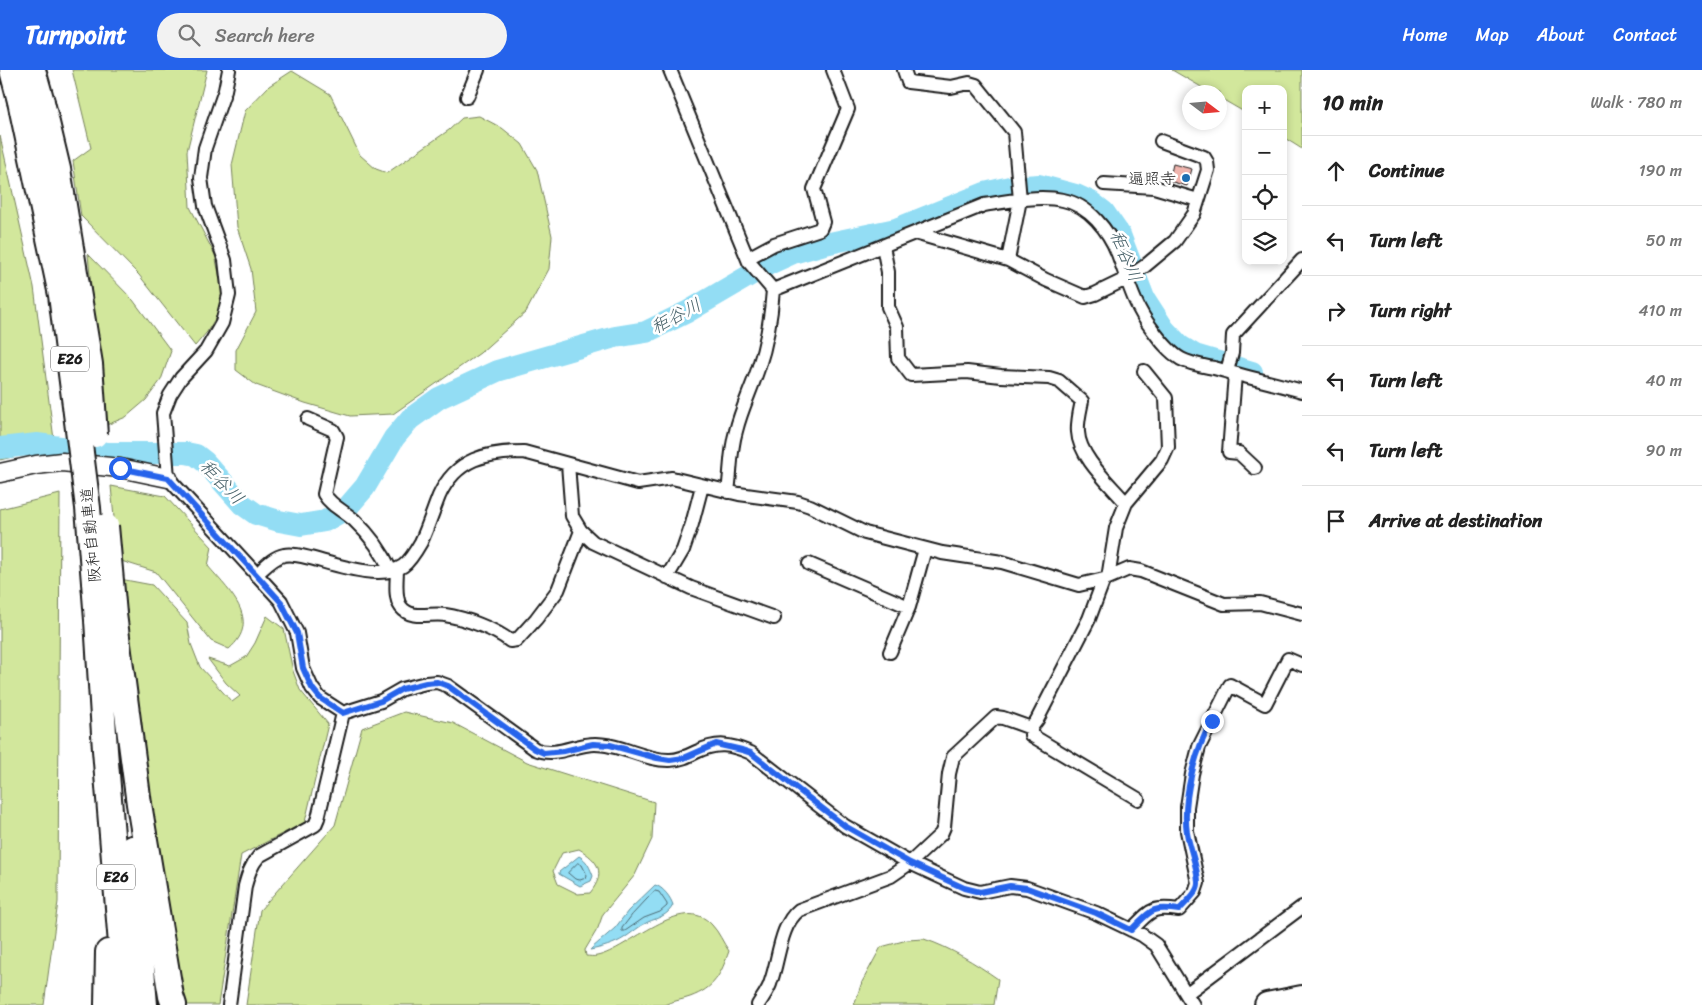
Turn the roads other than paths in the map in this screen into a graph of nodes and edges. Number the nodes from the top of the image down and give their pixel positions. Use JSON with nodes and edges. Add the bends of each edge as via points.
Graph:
{"nodes":[{"id":1,"x":12,"y":70,"type":"edge"},
{"id":2,"x":34,"y":70,"type":"edge"},
{"id":3,"x":229,"y":70,"type":"edge"},
{"id":4,"x":478,"y":70,"type":"edge"},
{"id":5,"x":670,"y":70,"type":"edge"},
{"id":6,"x":833,"y":70,"type":"edge"},
{"id":7,"x":904,"y":70,"type":"edge"},
{"id":8,"x":467,"y":97,"type":"dead end"},
{"id":9,"x":31,"y":102,"type":"junction"},
{"id":10,"x":1161,"y":141,"type":"dead end"},
{"id":11,"x":1104,"y":184,"type":"dead end"},
{"id":12,"x":1020,"y":200,"type":"junction"},
{"id":13,"x":1198,"y":200,"type":"junction"},
{"id":14,"x":916,"y":233,"type":"junction"},
{"id":15,"x":883,"y":246,"type":"junction"},
{"id":16,"x":749,"y":260,"type":"junction"},
{"id":17,"x":1008,"y":260,"type":"junction"},
{"id":18,"x":1302,"y":260,"type":"edge"},
{"id":19,"x":1127,"y":278,"type":"junction"},
{"id":20,"x":772,"y":290,"type":"junction"},
{"id":21,"x":1144,"y":371,"type":"dead end"},
{"id":22,"x":1231,"y":372,"type":"junction"},
{"id":23,"x":1302,"y":391,"type":"edge"},
{"id":24,"x":308,"y":419,"type":"dead end"},
{"id":25,"x":568,"y":464,"type":"junction"},
{"id":26,"x":1255,"y":468,"type":"dead end"},
{"id":27,"x":0,"y":473,"type":"edge"},
{"id":28,"x":168,"y":478,"type":"junction"},
{"id":29,"x":702,"y":486,"type":"junction"},
{"id":30,"x":728,"y":492,"type":"junction"},
{"id":31,"x":1126,"y":502,"type":"junction"},
{"id":32,"x":581,"y":531,"type":"junction"},
{"id":33,"x":925,"y":549,"type":"junction"},
{"id":34,"x":809,"y":564,"type":"dead end"},
{"id":35,"x":394,"y":570,"type":"junction"},
{"id":36,"x":256,"y":575,"type":"junction"},
{"id":37,"x":667,"y":577,"type":"junction"},
{"id":38,"x":1106,"y":579,"type":"junction"},
{"id":39,"x":909,"y":607,"type":"junction"},
{"id":40,"x":1302,"y":614,"type":"edge"},
{"id":41,"x":106,"y":617,"type":"junction"},
{"id":42,"x":774,"y":618,"type":"dead end"},
{"id":43,"x":890,"y":652,"type":"dead end"},
{"id":44,"x":1302,"y":666,"type":"edge"},
{"id":45,"x":343,"y":713,"type":"junction"},
{"id":46,"x":1031,"y":728,"type":"junction"},
{"id":47,"x":105,"y":750,"type":"junction"},
{"id":48,"x":1138,"y":799,"type":"dead end"},
{"id":49,"x":910,"y":863,"type":"junction"},
{"id":50,"x":1302,"y":908,"type":"edge"},
{"id":51,"x":1131,"y":930,"type":"junction"},
{"id":52,"x":1302,"y":998,"type":"edge"},
{"id":53,"x":1190,"y":1000,"type":"edge"},
{"id":54,"x":106,"y":1005,"type":"edge"},
{"id":55,"x":126,"y":1005,"type":"edge"},
{"id":56,"x":145,"y":1005,"type":"edge"},
{"id":57,"x":174,"y":1005,"type":"edge"},
{"id":58,"x":229,"y":1005,"type":"edge"},
{"id":59,"x":758,"y":1005,"type":"edge"},
{"id":60,"x":1268,"y":1005,"type":"edge"}],
"edges":[{"from":1,"to":9,"type":"highway","name":"阪和自動車道","number":"E26"},
{"from":2,"to":9,"type":"highway","name":"阪和自動車道","number":"E26"},
{"from":3,"to":28,"type":"street","via":[[205,148],[200,178],[205,206],[225,260],[229,295],[222,323],[206,351],[170,395],[164,413]]},
{"from":4,"to":8,"type":"street"},
{"from":5,"to":16,"type":"street"},
{"from":6,"to":16,"type":"street","via":[[848,109],[814,189],[823,222],[820,229],[774,244]]},
{"from":7,"to":12,"type":"street","via":[[908,82],[952,87],[969,83],[976,85],[1014,132]]},
{"from":9,"to":41,"type":"highway","name":"阪和自動車道","number":"E26","bridge":true},
{"from":10,"to":13,"type":"street","via":[[1204,157],[1208,170]]},
{"from":11,"to":13,"type":"street","via":[[1154,187]]},
{"from":12,"to":14,"type":"street","via":[[984,204]]},
{"from":12,"to":17,"type":"street"},
{"from":12,"to":19,"type":"street","via":[[1064,200],[1090,213],[1110,238]]},
{"from":13,"to":19,"type":"street","via":[[1194,214],[1175,241]]},
{"from":14,"to":15,"type":"street"},
{"from":14,"to":17,"type":"street"},
{"from":15,"to":20,"type":"street"},
{"from":15,"to":31,"type":"street","via":[[888,272],[888,307],[897,327],[898,358],[911,375],[967,372],[1059,381],[1082,401],[1078,431],[1080,443],[1090,461]]},
{"from":16,"to":20,"type":"street"},
{"from":17,"to":19,"type":"street","via":[[1085,297]]},
{"from":18,"to":22,"type":"street","via":[[1233,335]]},
{"from":19,"to":22,"type":"street","via":[[1132,297],[1164,346],[1182,360]]},
{"from":20,"to":30,"type":"street","via":[[769,330],[731,451]]},
{"from":21,"to":31,"type":"street","via":[[1166,398],[1168,447],[1162,460]]},
{"from":22,"to":23,"type":"street"},
{"from":22,"to":26,"type":"street","via":[[1229,452],[1239,453]]},
{"from":24,"to":35,"type":"street","via":[[333,430],[337,437],[324,494],[377,545]]},
{"from":25,"to":29,"type":"street","via":[[638,483],[672,478]]},
{"from":25,"to":32,"type":"street","via":[[572,516]]},
{"from":25,"to":35,"type":"street","via":[[524,452],[505,452],[480,456],[461,466],[447,480],[417,548],[404,566]]},
{"from":27,"to":28,"type":"street","via":[[62,462],[120,468]]},
{"from":28,"to":36,"type":"street"},
{"from":29,"to":30,"type":"street"},
{"from":29,"to":37,"type":"street","via":[[683,550]]},
{"from":30,"to":33,"type":"street","via":[[798,502],[865,533]]},
{"from":31,"to":38,"type":"street","via":[[1116,528]]},
{"from":32,"to":35,"type":"street","via":[[558,590],[516,640],[510,641],[501,634],[444,614],[416,615],[402,609],[398,602]]},
{"from":32,"to":37,"type":"street","via":[[593,542]]},
{"from":33,"to":38,"type":"street","via":[[1002,562],[1079,585]]},
{"from":33,"to":39,"type":"street"},
{"from":34,"to":39,"type":"street"},
{"from":35,"to":36,"type":"street","via":[[373,572],[284,555],[274,559]]},
{"from":36,"to":45,"type":"street","via":[[281,602],[297,633],[303,668],[312,688],[320,698]]},
{"from":37,"to":42,"type":"street"},
{"from":38,"to":40,"type":"street","via":[[1129,569],[1141,571],[1224,604],[1260,603]]},
{"from":38,"to":46,"type":"street","via":[[1089,619]]},
{"from":39,"to":43,"type":"street"},
{"from":41,"to":47,"type":"highway","name":"阪和自動車道","number":"E26"},
{"from":41,"to":56,"type":"highway","name":"阪和自動車道","number":"E26","via":[[124,759]]},
{"from":41,"to":57,"type":"highway"},
{"from":44,"to":51,"type":"street","via":[[1288,659],[1265,704],[1230,685],[1198,747],[1192,774],[1187,831],[1198,883],[1195,892],[1179,910],[1153,909]]},
{"from":45,"to":49,"type":"street","via":[[381,701],[402,689],[437,682],[448,686],[544,753],[593,744],[670,760],[684,758],[716,744],[730,746],[751,753],[845,826]]},
{"from":45,"to":58,"type":"street","via":[[315,826],[259,856],[249,871]]},
{"from":46,"to":48,"type":"street","via":[[1031,735]]},
{"from":46,"to":49,"type":"street","via":[[996,718],[953,756],[941,834]]},
{"from":47,"to":54,"type":"highway"},
{"from":47,"to":55,"type":"highway","name":"阪和自動車道","number":"E26"},
{"from":49,"to":51,"type":"street","via":[[980,892],[1010,886],[1027,888],[1096,913]]},
{"from":49,"to":59,"type":"street","via":[[891,876],[799,910],[791,916],[771,984]]},
{"from":50,"to":53,"type":"street"},
{"from":51,"to":53,"type":"street","via":[[1156,946]]},
{"from":52,"to":60,"type":"highway"}]}
